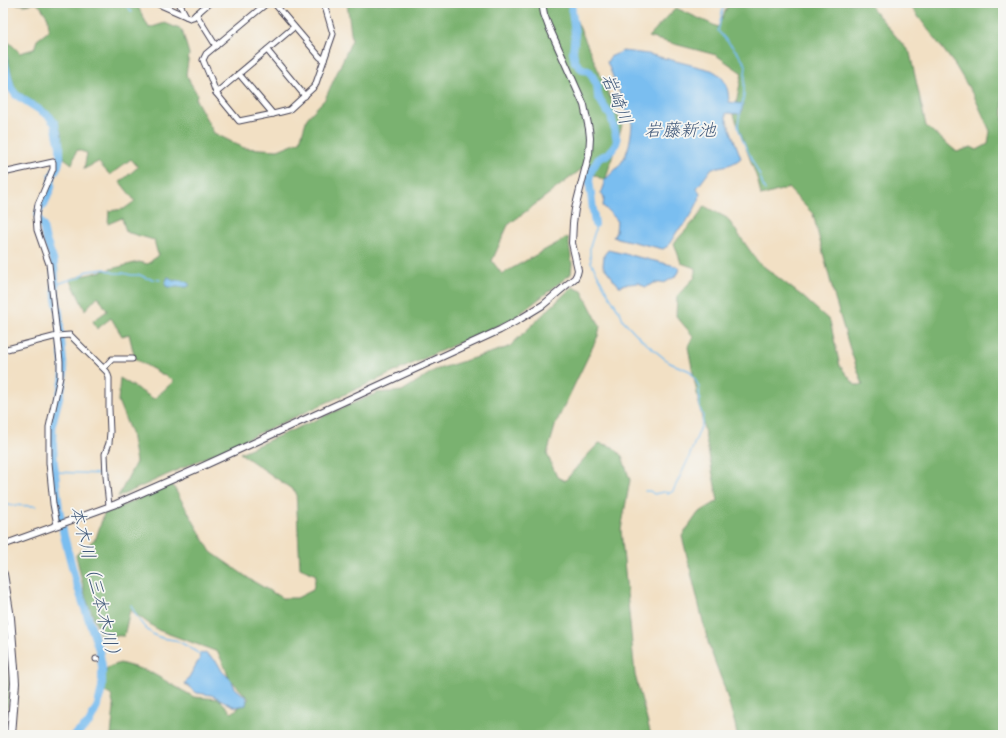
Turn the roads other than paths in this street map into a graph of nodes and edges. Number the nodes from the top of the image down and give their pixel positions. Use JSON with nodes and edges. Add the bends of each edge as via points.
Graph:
{"nodes":[{"id":1,"x":156,"y":3,"type":"edge"},
{"id":2,"x":179,"y":3,"type":"edge"},
{"id":3,"x":209,"y":3,"type":"edge"},
{"id":4,"x":266,"y":3,"type":"edge"},
{"id":5,"x":274,"y":3,"type":"edge"},
{"id":6,"x":324,"y":3,"type":"edge"},
{"id":7,"x":542,"y":3,"type":"edge"},
{"id":8,"x":196,"y":14,"type":"junction"},
{"id":9,"x":186,"y":16,"type":"junction"},
{"id":10,"x":294,"y":27,"type":"junction"},
{"id":11,"x":216,"y":46,"type":"junction"},
{"id":12,"x":267,"y":50,"type":"junction"},
{"id":13,"x":324,"y":60,"type":"junction"},
{"id":14,"x":239,"y":74,"type":"junction"},
{"id":15,"x":216,"y":93,"type":"junction"},
{"id":16,"x":305,"y":96,"type":"junction"},
{"id":17,"x":273,"y":114,"type":"junction"},
{"id":18,"x":3,"y":172,"type":"edge"},
{"id":19,"x":57,"y":336,"type":"junction"},
{"id":20,"x":3,"y":350,"type":"edge"},
{"id":21,"x":132,"y":359,"type":"dead end"},
{"id":22,"x":104,"y":368,"type":"junction"},
{"id":23,"x":109,"y":506,"type":"junction"},
{"id":24,"x":57,"y":525,"type":"junction"},
{"id":25,"x":3,"y":545,"type":"edge"},
{"id":26,"x":3,"y":574,"type":"edge"},
{"id":27,"x":11,"y":735,"type":"edge"}],
"edges":[{"from":1,"to":9,"type":"street"},
{"from":2,"to":9,"type":"street"},
{"from":3,"to":8,"type":"street"},
{"from":4,"to":11,"type":"street"},
{"from":5,"to":10,"type":"street"},
{"from":6,"to":13,"type":"street","via":[[333,34]]},
{"from":7,"to":23,"type":"street","via":[[548,26],[584,105],[589,129],[589,154],[573,223],[572,243],[578,270],[575,278],[543,305],[500,330],[201,467]]},
{"from":8,"to":9,"type":"street","via":[[190,18]]},
{"from":8,"to":11,"type":"street"},
{"from":10,"to":12,"type":"street"},
{"from":10,"to":13,"type":"street"},
{"from":11,"to":15,"type":"street","via":[[203,60]]},
{"from":12,"to":14,"type":"street"},
{"from":12,"to":16,"type":"street"},
{"from":13,"to":16,"type":"street","via":[[315,86]]},
{"from":14,"to":15,"type":"street"},
{"from":14,"to":17,"type":"street"},
{"from":15,"to":17,"type":"street","via":[[239,121]]},
{"from":16,"to":17,"type":"street","via":[[289,110]]},
{"from":18,"to":19,"type":"street","via":[[53,162],[53,169],[38,204],[36,217],[37,230],[49,264]]},
{"from":19,"to":20,"type":"street"},
{"from":19,"to":22,"type":"street","via":[[70,335]]},
{"from":19,"to":24,"type":"street","via":[[60,377],[49,427],[49,463]]},
{"from":21,"to":22,"type":"street","via":[[112,359]]},
{"from":22,"to":23,"type":"street","via":[[109,378],[110,432],[105,454]]},
{"from":23,"to":24,"type":"street"},
{"from":24,"to":25,"type":"street"},
{"from":26,"to":27,"type":"main road","via":[[10,618],[15,683]]}]}
